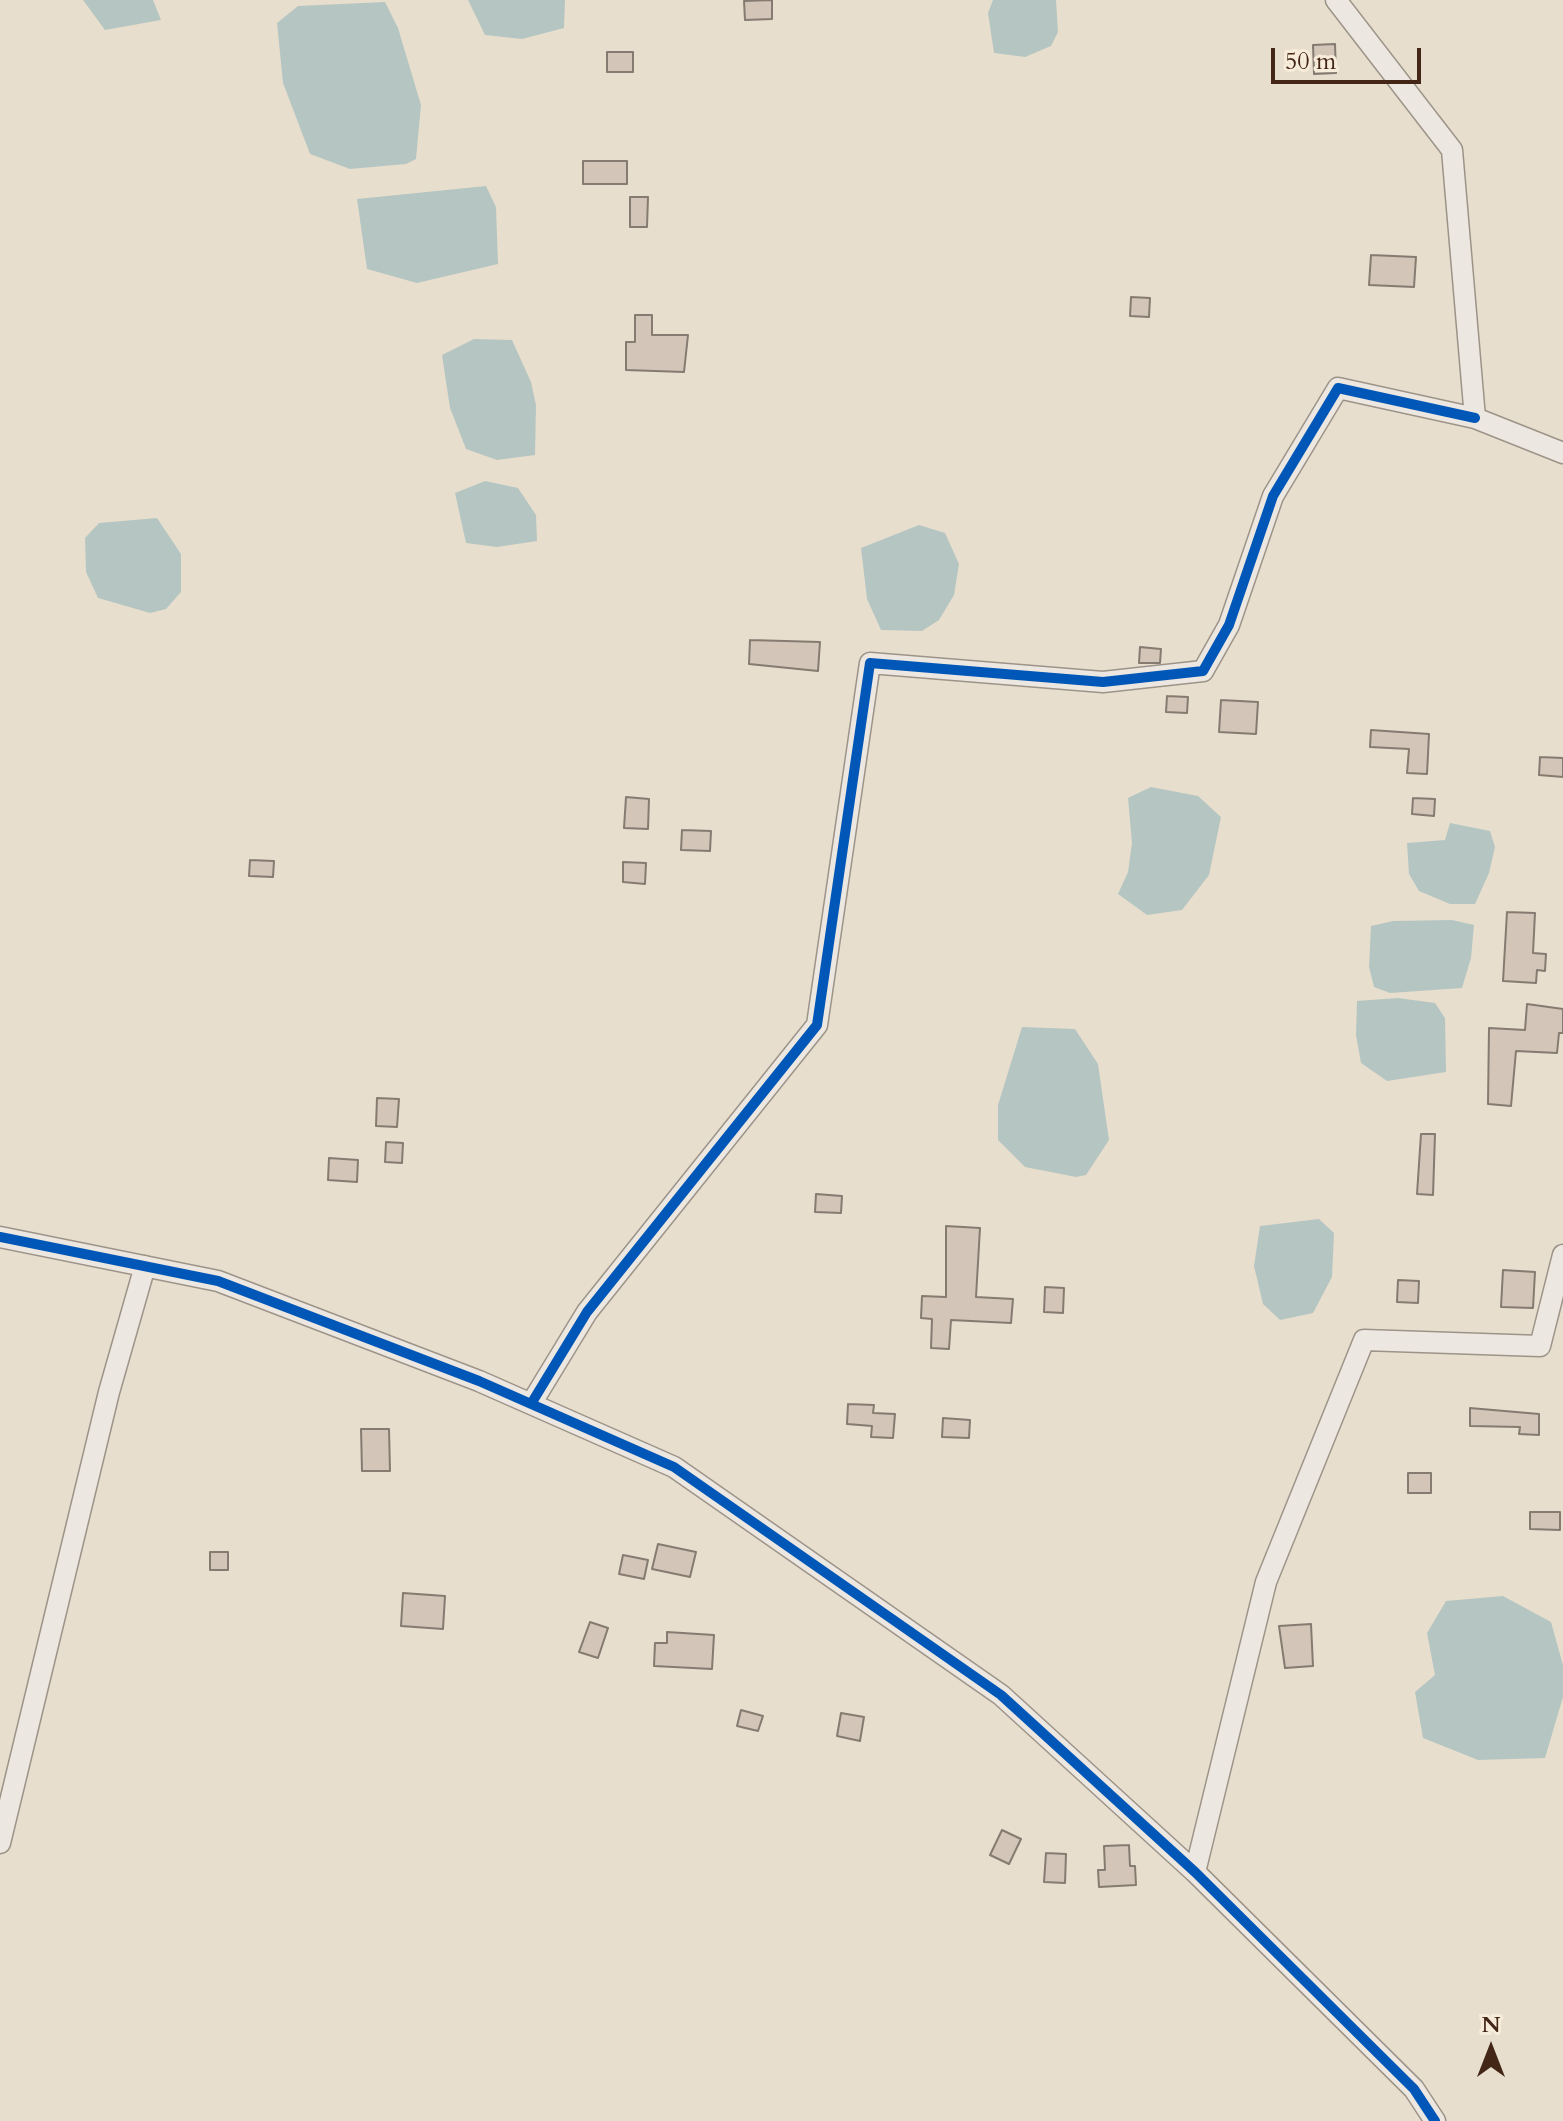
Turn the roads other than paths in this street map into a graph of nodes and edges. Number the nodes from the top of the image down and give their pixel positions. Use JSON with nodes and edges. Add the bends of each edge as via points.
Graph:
{"nodes":[{"id":1,"x":1336,"y":0,"type":"edge"},
{"id":2,"x":1475,"y":418,"type":"junction"},
{"id":3,"x":1563,"y":453,"type":"edge"},
{"id":4,"x":0,"y":1237,"type":"edge"},
{"id":5,"x":1563,"y":1255,"type":"edge"},
{"id":6,"x":145,"y":1266,"type":"junction"},
{"id":7,"x":531,"y":1404,"type":"junction"},
{"id":8,"x":0,"y":1843,"type":"edge"},
{"id":9,"x":1195,"y":1872,"type":"junction"},
{"id":10,"x":1435,"y":2121,"type":"edge"}],
"edges":[{"from":1,"to":2,"type":"street","via":[[1452,150]]},
{"from":2,"to":3,"type":"street"},
{"from":2,"to":7,"type":"street","via":[[1338,388],[1273,496],[1229,625],[1203,671],[1103,682],[870,663],[817,1025],[587,1312]]},
{"from":4,"to":6,"type":"street"},
{"from":5,"to":9,"type":"street","via":[[1540,1346],[1364,1340],[1266,1582]]},
{"from":6,"to":7,"type":"street","via":[[218,1281]]},
{"from":6,"to":8,"type":"street","via":[[109,1392]]},
{"from":7,"to":9,"type":"street","via":[[674,1467],[1001,1695]]},
{"from":9,"to":10,"type":"street","via":[[1414,2089]]}]}
